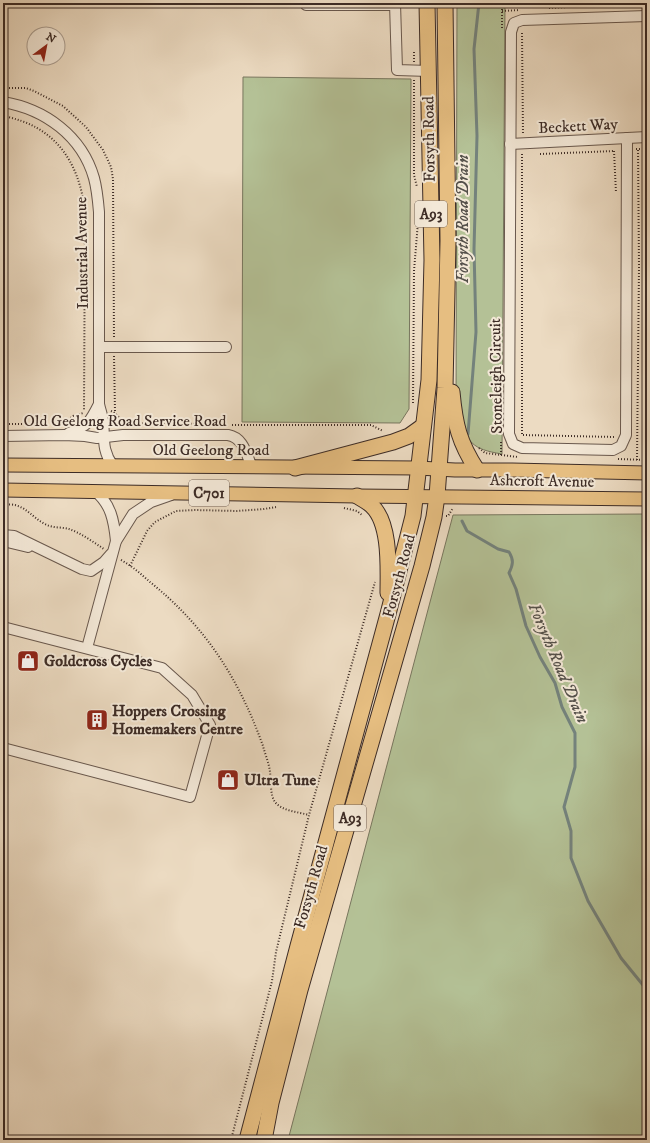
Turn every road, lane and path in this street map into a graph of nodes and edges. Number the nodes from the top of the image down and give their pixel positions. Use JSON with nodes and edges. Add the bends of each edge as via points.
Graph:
{"nodes":[{"id":1,"x":306,"y":3,"type":"edge"},
{"id":2,"x":427,"y":3,"type":"edge"},
{"id":3,"x":445,"y":3,"type":"edge"},
{"id":4,"x":647,"y":3,"type":"edge"},
{"id":5,"x":395,"y":4,"type":"edge"},
{"id":6,"x":545,"y":8,"type":"dead end"},
{"id":7,"x":521,"y":10,"type":"dead end"},
{"id":8,"x":502,"y":11,"type":"dead end"},
{"id":9,"x":647,"y":16,"type":"edge"},
{"id":10,"x":522,"y":31,"type":"dead end"},
{"id":11,"x":414,"y":48,"type":"dead end"},
{"id":12,"x":422,"y":71,"type":"junction"},
{"id":13,"x":3,"y":102,"type":"edge"},
{"id":14,"x":3,"y":116,"type":"edge"},
{"id":15,"x":647,"y":137,"type":"edge"},
{"id":16,"x":627,"y":138,"type":"junction"},
{"id":17,"x":523,"y":143,"type":"junction"},
{"id":18,"x":510,"y":144,"type":"junction"},
{"id":19,"x":627,"y":149,"type":"junction"},
{"id":20,"x":638,"y":149,"type":"junction"},
{"id":21,"x":647,"y":149,"type":"edge"},
{"id":22,"x":537,"y":154,"type":"dead end"},
{"id":23,"x":419,"y":193,"type":"dead end"},
{"id":24,"x":616,"y":195,"type":"dead end"},
{"id":25,"x":418,"y":217,"type":"dead end"},
{"id":26,"x":446,"y":340,"type":"junction"},
{"id":27,"x":99,"y":347,"type":"junction"},
{"id":28,"x":226,"y":347,"type":"dead end"},
{"id":29,"x":413,"y":408,"type":"dead end"},
{"id":30,"x":98,"y":409,"type":"junction"},
{"id":31,"x":84,"y":413,"type":"junction"},
{"id":32,"x":3,"y":424,"type":"edge"},
{"id":33,"x":48,"y":424,"type":"dead end"},
{"id":34,"x":63,"y":424,"type":"dead end"},
{"id":35,"x":212,"y":424,"type":"dead end"},
{"id":36,"x":228,"y":425,"type":"dead end"},
{"id":37,"x":423,"y":426,"type":"junction"},
{"id":38,"x":616,"y":431,"type":"dead end"},
{"id":39,"x":64,"y":435,"type":"junction"},
{"id":40,"x":3,"y":436,"type":"edge"},
{"id":41,"x":103,"y":438,"type":"junction"},
{"id":42,"x":393,"y":442,"type":"junction"},
{"id":43,"x":637,"y":460,"type":"dead end"},
{"id":44,"x":3,"y":465,"type":"edge"},
{"id":45,"x":113,"y":466,"type":"junction"},
{"id":46,"x":252,"y":467,"type":"junction"},
{"id":47,"x":295,"y":468,"type":"junction"},
{"id":48,"x":418,"y":468,"type":"junction"},
{"id":49,"x":439,"y":469,"type":"junction"},
{"id":50,"x":477,"y":470,"type":"junction"},
{"id":51,"x":647,"y":473,"type":"edge"},
{"id":52,"x":3,"y":490,"type":"edge"},
{"id":53,"x":95,"y":491,"type":"junction"},
{"id":54,"x":177,"y":493,"type":"junction"},
{"id":55,"x":356,"y":496,"type":"junction"},
{"id":56,"x":416,"y":496,"type":"junction"},
{"id":57,"x":437,"y":496,"type":"junction"},
{"id":58,"x":647,"y":499,"type":"edge"},
{"id":59,"x":3,"y":505,"type":"edge"},
{"id":60,"x":279,"y":507,"type":"dead end"},
{"id":61,"x":340,"y":508,"type":"dead end"},
{"id":62,"x":364,"y":517,"type":"dead end"},
{"id":63,"x":3,"y":535,"type":"edge"},
{"id":64,"x":3,"y":541,"type":"edge"},
{"id":65,"x":116,"y":541,"type":"junction"},
{"id":66,"x":38,"y":547,"type":"junction"},
{"id":67,"x":111,"y":554,"type":"junction"},
{"id":68,"x":130,"y":566,"type":"junction"},
{"id":69,"x":377,"y":575,"type":"dead end"},
{"id":70,"x":388,"y":614,"type":"junction"},
{"id":71,"x":3,"y":627,"type":"edge"},
{"id":72,"x":87,"y":648,"type":"junction"},
{"id":73,"x":3,"y":748,"type":"edge"},
{"id":74,"x":309,"y":815,"type":"junction"},
{"id":75,"x":231,"y":1140,"type":"edge"},
{"id":76,"x":247,"y":1140,"type":"edge"},
{"id":77,"x":264,"y":1140,"type":"edge"}],
"edges":[{"from":1,"to":5,"type":"street"},
{"from":2,"to":12,"type":"highway","name":"Forsyth Road","number":"A93"},
{"from":3,"to":26,"type":"highway","name":"Forsyth Road","number":"A93","via":[[448,241]]},
{"from":4,"to":6,"type":"path"},
{"from":5,"to":12,"type":"street","via":[[397,70]]},
{"from":7,"to":8,"type":"path"},
{"from":9,"to":18,"type":"street","name":"Stoneleigh Circuit","via":[[522,20],[514,23],[510,32]]},
{"from":10,"to":17,"type":"path"},
{"from":11,"to":12,"type":"path"},
{"from":12,"to":23,"type":"path","via":[[414,175]]},
{"from":12,"to":37,"type":"highway","name":"Forsyth Road","number":"A93","via":[[432,260],[429,380]]},
{"from":13,"to":27,"type":"street","name":"Industrial Avenue","via":[[36,111],[60,126],[76,144],[89,165],[94,178],[99,212]]},
{"from":14,"to":31,"type":"path","via":[[22,121],[56,142],[71,161],[83,192],[86,210]]},
{"from":15,"to":16,"type":"street","name":"Beckett Way"},
{"from":16,"to":17,"type":"street","name":"Beckett Way"},
{"from":16,"to":19,"type":"street","name":"Stoneleigh Circuit"},
{"from":17,"to":18,"type":"street","name":"Beckett Way"},
{"from":17,"to":38,"type":"path","via":[[522,435],[615,437]]},
{"from":18,"to":19,"type":"street","name":"Stoneleigh Circuit","via":[[509,434],[513,444],[522,448],[612,450],[621,446],[626,435]]},
{"from":19,"to":20,"type":"path"},
{"from":20,"to":21,"type":"path"},
{"from":20,"to":43,"type":"path","via":[[640,274]]},
{"from":22,"to":24,"type":"path","via":[[614,151]]},
{"from":25,"to":29,"type":"path","via":[[414,271]]},
{"from":26,"to":49,"type":"highway","name":"Forsyth Road","number":"A93"},
{"from":26,"to":50,"type":"highway","via":[[454,416],[463,446]]},
{"from":27,"to":28,"type":"street"},
{"from":27,"to":30,"type":"street","name":"Industrial Avenue"},
{"from":30,"to":31,"type":"path"},
{"from":30,"to":35,"type":"path","via":[[115,412],[125,423]]},
{"from":30,"to":39,"type":"street","via":[[82,428]]},
{"from":30,"to":41,"type":"street","name":"Industrial Avenue","via":[[103,418]]},
{"from":31,"to":34,"type":"path","via":[[73,416]]},
{"from":32,"to":33,"type":"path"},
{"from":36,"to":42,"type":"path","via":[[371,425],[390,435]]},
{"from":37,"to":42,"type":"highway","via":[[409,436]]},
{"from":37,"to":48,"type":"highway","name":"Forsyth Road","number":"A93"},
{"from":39,"to":40,"type":"street","name":"Old Geelong Road Service Road"},
{"from":39,"to":41,"type":"street","name":"Old Geelong Road Service Road"},
{"from":41,"to":45,"type":"street","name":"Industrial Avenue","via":[[106,456]]},
{"from":41,"to":46,"type":"street","name":"Old Geelong Road Service Road","via":[[123,435],[232,436],[241,442]]},
{"from":42,"to":47,"type":"highway"},
{"from":44,"to":45,"type":"main road","name":"Old Geelong Road","number":"C701"},
{"from":45,"to":46,"type":"main road","name":"Old Geelong Road","number":"C701"},
{"from":46,"to":47,"type":"main road","name":"Old Geelong Road","number":"C701"},
{"from":47,"to":48,"type":"main road","name":"Old Geelong Road","number":"C701"},
{"from":48,"to":49,"type":"main road","number":"C701"},
{"from":48,"to":56,"type":"highway","name":"Forsyth Road","number":"A93"},
{"from":49,"to":50,"type":"main road","name":"Ashcroft Avenue"},
{"from":49,"to":57,"type":"highway","name":"Forsyth Road","number":"A93"},
{"from":50,"to":51,"type":"main road","name":"Ashcroft Avenue"},
{"from":52,"to":53,"type":"main road","number":"C701"},
{"from":53,"to":54,"type":"main road","number":"C701"},
{"from":53,"to":65,"type":"street","via":[[108,505],[114,521]]},
{"from":54,"to":55,"type":"main road","number":"C701"},
{"from":54,"to":65,"type":"street","via":[[150,502],[133,514]]},
{"from":55,"to":56,"type":"main road","number":"C701"},
{"from":55,"to":70,"type":"highway","via":[[372,505],[378,513],[384,532],[387,547]]},
{"from":56,"to":57,"type":"main road","number":"C701"},
{"from":56,"to":70,"type":"highway","name":"Forsyth Road","number":"A93"},
{"from":57,"to":58,"type":"main road","name":"Ashcroft Avenue"},
{"from":57,"to":77,"type":"highway","name":"Forsyth Road","number":"A93","via":[[419,574],[300,990]]},
{"from":59,"to":67,"type":"path","via":[[10,504],[26,509],[47,525],[69,529]]},
{"from":60,"to":68,"type":"path","via":[[236,511],[176,511],[155,522],[147,531]]},
{"from":61,"to":62,"type":"path","via":[[357,512]]},
{"from":63,"to":66,"type":"street","via":[[14,536]]},
{"from":64,"to":66,"type":"street"},
{"from":65,"to":67,"type":"street"},
{"from":66,"to":67,"type":"street","via":[[91,571]]},
{"from":67,"to":68,"type":"path"},
{"from":67,"to":72,"type":"street"},
{"from":68,"to":74,"type":"path","via":[[170,598],[212,645],[228,668],[249,710],[270,770],[275,801],[282,808]]},
{"from":69,"to":74,"type":"path"},
{"from":70,"to":76,"type":"highway","name":"Forsyth Road","number":"A93"},
{"from":71,"to":72,"type":"street"},
{"from":72,"to":73,"type":"street","via":[[162,668],[192,695],[210,725],[190,797]]},
{"from":74,"to":75,"type":"path","via":[[276,952],[272,981]]}]}
